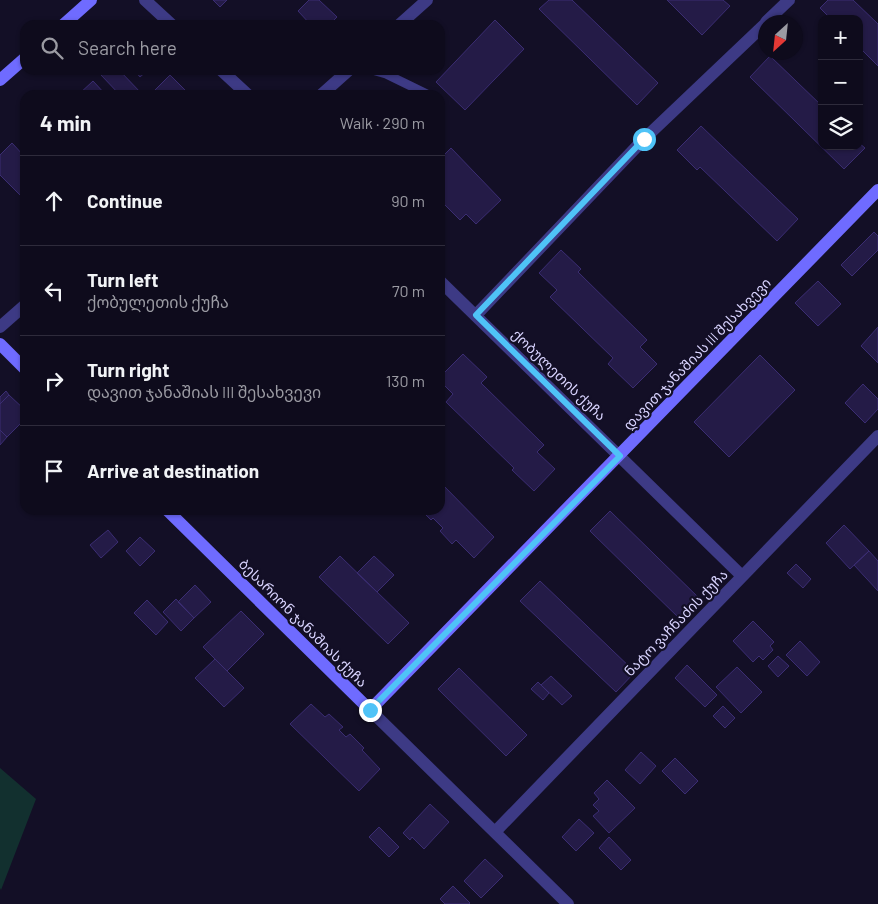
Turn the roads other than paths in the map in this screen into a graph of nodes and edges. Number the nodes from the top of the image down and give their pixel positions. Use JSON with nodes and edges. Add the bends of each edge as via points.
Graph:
{"nodes":[{"id":1,"x":91,"y":0,"type":"edge"},
{"id":2,"x":145,"y":0,"type":"edge"},
{"id":3,"x":427,"y":0,"type":"edge"},
{"id":4,"x":789,"y":0,"type":"edge"},
{"id":5,"x":774,"y":15,"type":"edge"},
{"id":6,"x":69,"y":20,"type":"edge"},
{"id":7,"x":167,"y":20,"type":"edge"},
{"id":8,"x":405,"y":20,"type":"edge"},
{"id":9,"x":758,"y":31,"type":"edge"},
{"id":10,"x":20,"y":62,"type":"edge"},
{"id":11,"x":226,"y":75,"type":"edge"},
{"id":12,"x":343,"y":75,"type":"edge"},
{"id":13,"x":388,"y":75,"type":"edge"},
{"id":14,"x":0,"y":80,"type":"edge"},
{"id":15,"x":243,"y":90,"type":"edge"},
{"id":16,"x":327,"y":90,"type":"edge"},
{"id":17,"x":419,"y":90,"type":"edge"},
{"id":18,"x":878,"y":190,"type":"edge"},
{"id":19,"x":445,"y":285,"type":"edge"},
{"id":20,"x":20,"y":309,"type":"edge"},
{"id":21,"x":476,"y":315,"type":"junction"},
{"id":22,"x":0,"y":327,"type":"edge"},
{"id":23,"x":0,"y":344,"type":"edge"},
{"id":24,"x":20,"y":364,"type":"edge"},
{"id":25,"x":878,"y":436,"type":"edge"},
{"id":26,"x":620,"y":456,"type":"junction"},
{"id":27,"x":173,"y":515,"type":"edge"},
{"id":28,"x":742,"y":576,"type":"junction"},
{"id":29,"x":370,"y":710,"type":"junction"},
{"id":30,"x":495,"y":832,"type":"junction"},
{"id":31,"x":568,"y":904,"type":"edge"}],
"edges":[{"from":1,"to":6,"type":"street"},
{"from":2,"to":7,"type":"street"},
{"from":3,"to":8,"type":"street"},
{"from":4,"to":5,"type":"street"},
{"from":9,"to":21,"type":"street","via":[[644,139]]},
{"from":10,"to":14,"type":"street"},
{"from":11,"to":15,"type":"street"},
{"from":12,"to":16,"type":"street"},
{"from":13,"to":17,"type":"lane"},
{"from":18,"to":26,"type":"street","name":"დავით ჯანაშიას III შესახვევი"},
{"from":19,"to":21,"type":"street","name":"ქობულეთის ქუჩა"},
{"from":20,"to":22,"type":"street"},
{"from":21,"to":26,"type":"street","name":"ქობულეთის ქუჩა"},
{"from":23,"to":24,"type":"street"},
{"from":25,"to":28,"type":"street","name":"ნატო ვაჩნაძის ქუჩა"},
{"from":26,"to":28,"type":"street","name":"ქობულეთის ქუჩა"},
{"from":26,"to":29,"type":"street","name":"დავით ჯანაშიას III შესახვევი"},
{"from":27,"to":29,"type":"street","name":"ბესარიონ ჯანაშიას ქუჩა"},
{"from":28,"to":30,"type":"street","name":"ნატო ვაჩნაძის ქუჩა"},
{"from":29,"to":30,"type":"street","name":"ბესარიონ ჯანაშიას ქუჩა"},
{"from":30,"to":31,"type":"street","name":"ბესარიონ ჯანაშიას ქუჩა"}]}
